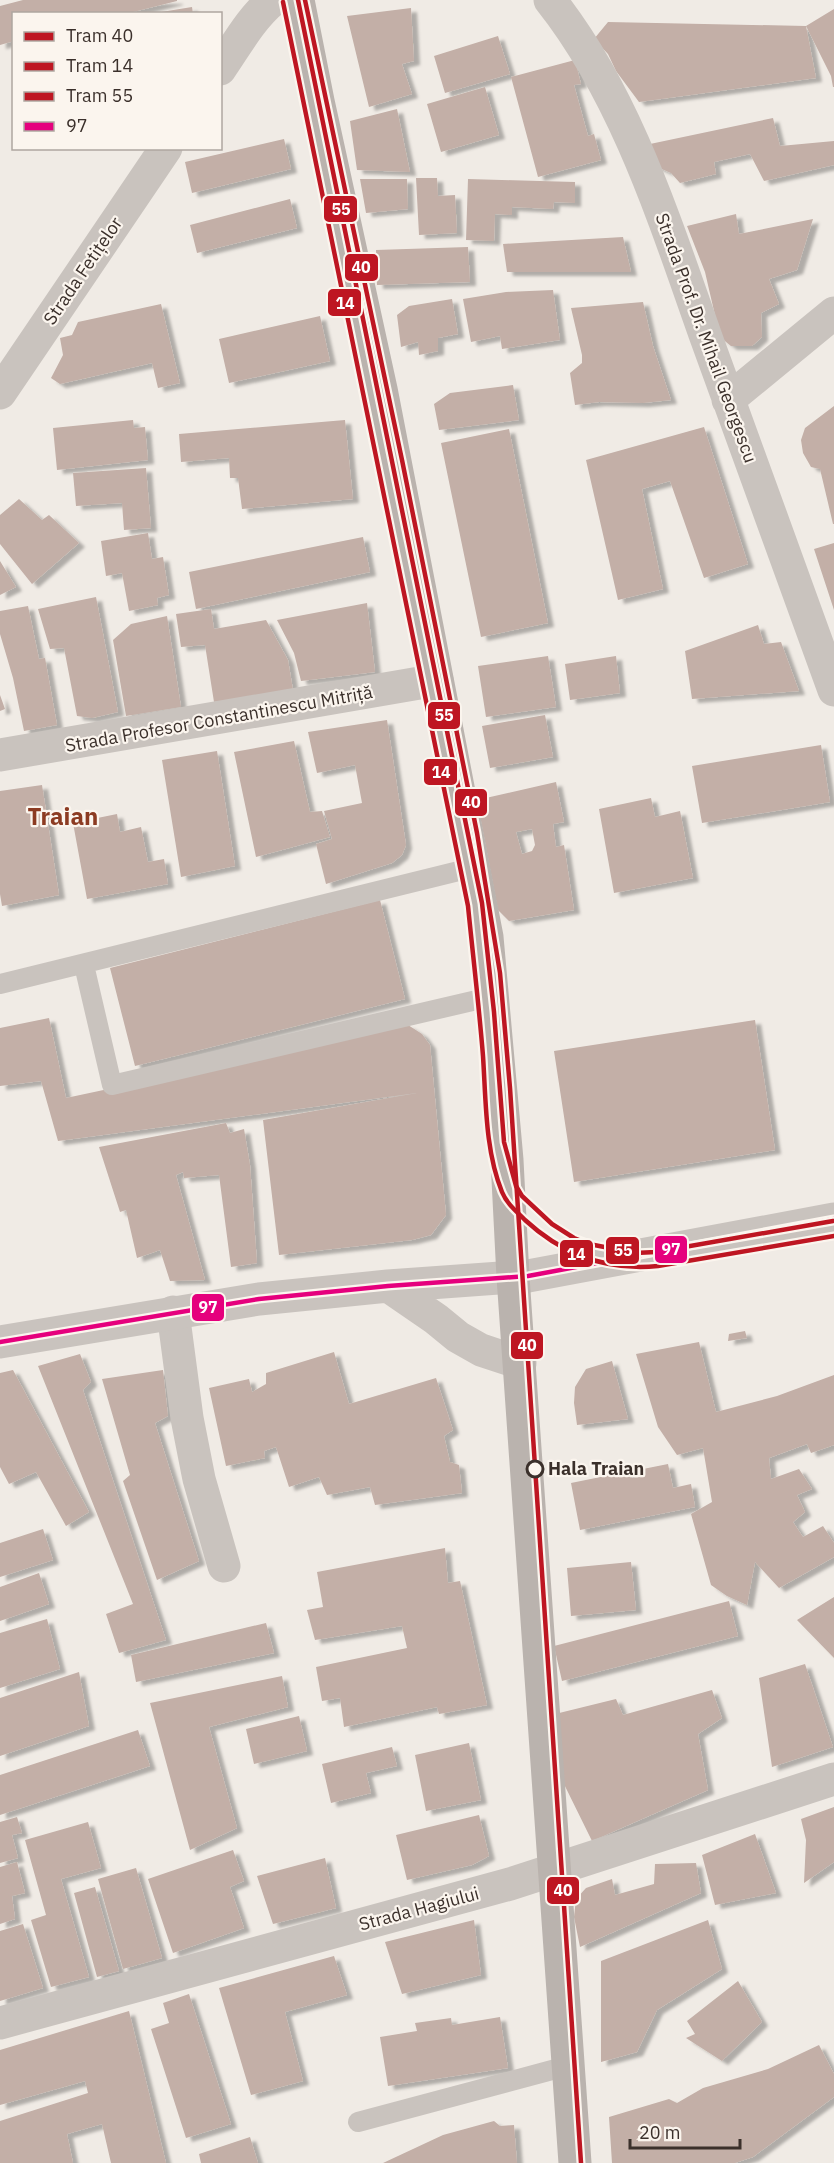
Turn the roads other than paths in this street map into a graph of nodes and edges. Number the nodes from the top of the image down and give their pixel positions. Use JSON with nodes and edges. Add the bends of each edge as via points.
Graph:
{"nodes":[{"id":1,"x":273,"y":0,"type":"edge"},
{"id":2,"x":298,"y":0,"type":"edge"},
{"id":3,"x":550,"y":0,"type":"edge"},
{"id":4,"x":222,"y":66,"type":"edge"},
{"id":5,"x":165,"y":150,"type":"edge"},
{"id":6,"x":834,"y":313,"type":"edge"},
{"id":7,"x":0,"y":393,"type":"edge"},
{"id":8,"x":728,"y":400,"type":"junction"},
{"id":9,"x":437,"y":680,"type":"junction"},
{"id":10,"x":834,"y":690,"type":"edge"},
{"id":11,"x":0,"y":755,"type":"edge"},
{"id":12,"x":475,"y":867,"type":"junction"},
{"id":13,"x":84,"y":965,"type":"junction"},
{"id":14,"x":0,"y":984,"type":"edge"},
{"id":15,"x":494,"y":996,"type":"junction"},
{"id":16,"x":834,"y":1219,"type":"edge"},
{"id":17,"x":513,"y":1277,"type":"junction"},
{"id":18,"x":388,"y":1286,"type":"junction"},
{"id":19,"x":173,"y":1312,"type":"junction"},
{"id":20,"x":0,"y":1342,"type":"edge"},
{"id":21,"x":520,"y":1363,"type":"junction"},
{"id":22,"x":224,"y":1566,"type":"dead end"},
{"id":23,"x":834,"y":1779,"type":"edge"},
{"id":24,"x":555,"y":1870,"type":"junction"},
{"id":25,"x":0,"y":2023,"type":"edge"},
{"id":26,"x":567,"y":2066,"type":"junction"},
{"id":27,"x":358,"y":2122,"type":"dead end"},
{"id":28,"x":575,"y":2163,"type":"edge"}],
"edges":[{"from":1,"to":4,"type":"street"},
{"from":2,"to":9,"type":"main road","via":[[381,389]]},
{"from":3,"to":8,"type":"street","name":"Strada Prof. Dr. Mihail Georgescu","via":[[574,31],[602,79],[651,186]]},
{"from":5,"to":7,"type":"street","name":"Strada Fetițelor"},
{"from":6,"to":8,"type":"street"},
{"from":8,"to":10,"type":"street","name":"Strada Prof. Dr. Mihail Georgescu"},
{"from":9,"to":11,"type":"street","name":"Strada Profesor Constantinescu Mitriță"},
{"from":9,"to":12,"type":"main road"},
{"from":12,"to":13,"type":"lane"},
{"from":12,"to":15,"type":"main road"},
{"from":13,"to":14,"type":"lane"},
{"from":13,"to":15,"type":"lane","via":[[112,1085]]},
{"from":15,"to":17,"type":"main road"},
{"from":16,"to":17,"type":"street"},
{"from":17,"to":18,"type":"street"},
{"from":17,"to":21,"type":"main road"},
{"from":18,"to":19,"type":"street"},
{"from":18,"to":21,"type":"street","via":[[458,1337],[481,1350]]},
{"from":19,"to":20,"type":"street"},
{"from":19,"to":22,"type":"street","via":[[197,1469]]},
{"from":21,"to":24,"type":"main road"},
{"from":23,"to":24,"type":"street","name":"Strada Hagiului"},
{"from":24,"to":25,"type":"street","name":"Strada Hagiului"},
{"from":24,"to":26,"type":"main road"},
{"from":26,"to":27,"type":"lane"},
{"from":26,"to":28,"type":"main road"}]}
